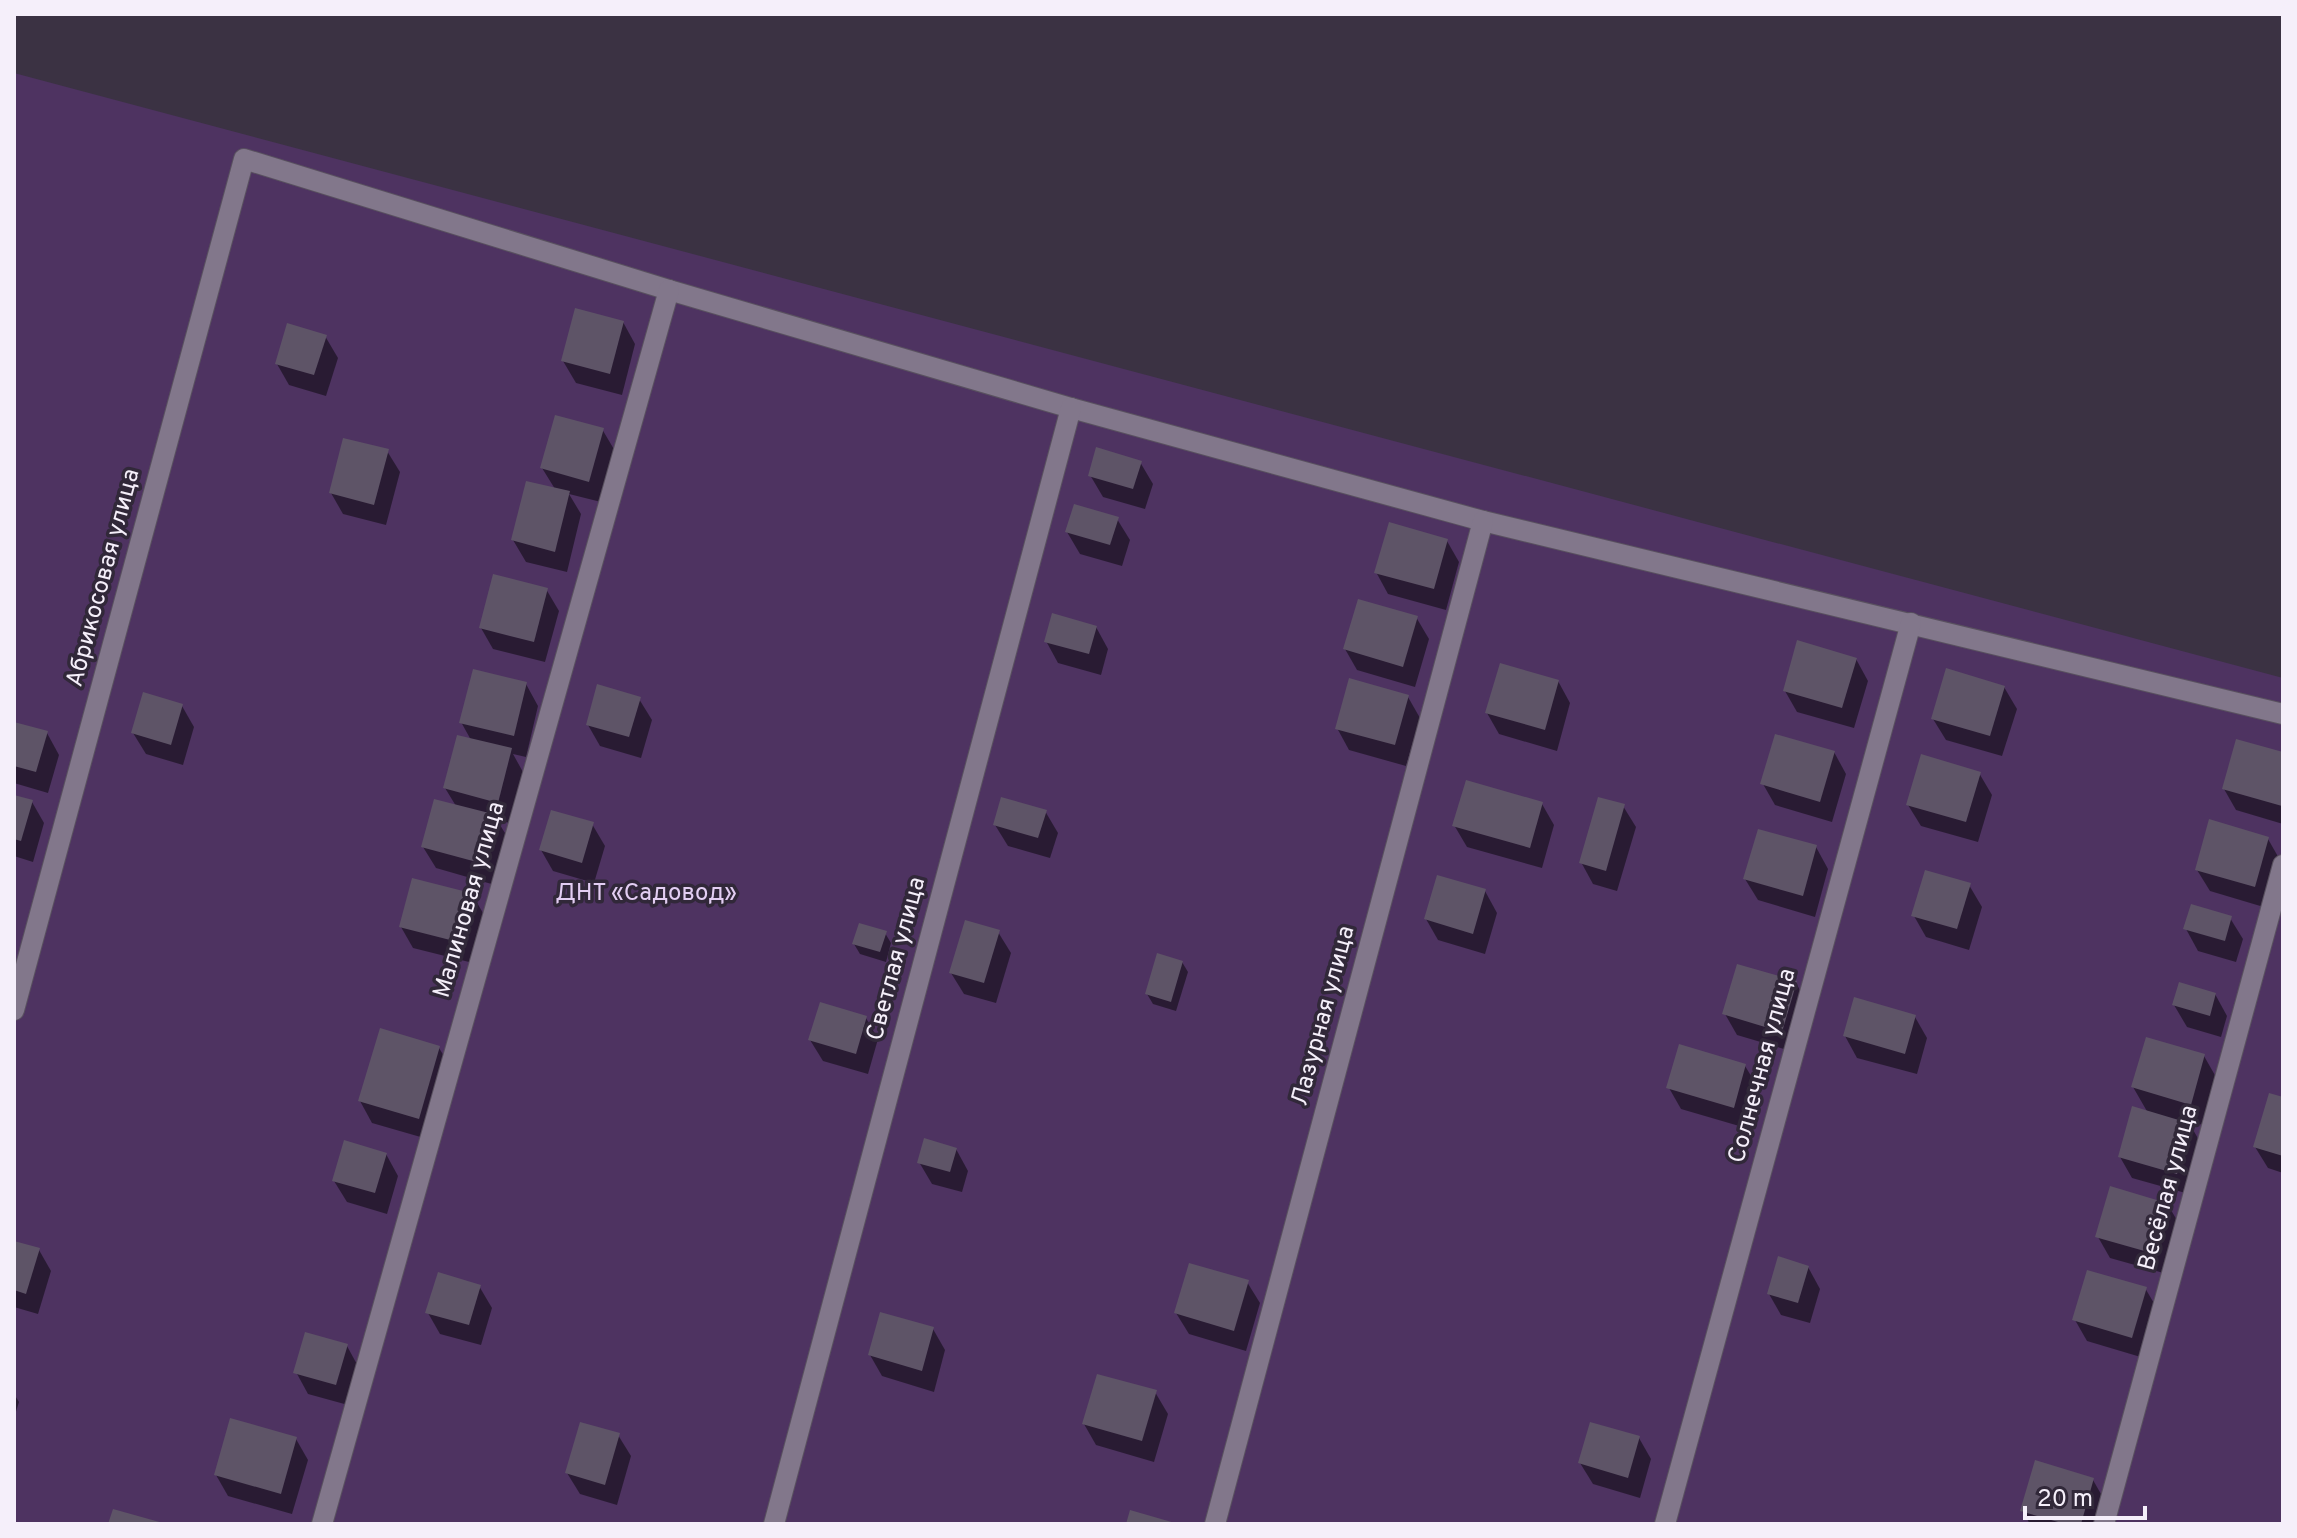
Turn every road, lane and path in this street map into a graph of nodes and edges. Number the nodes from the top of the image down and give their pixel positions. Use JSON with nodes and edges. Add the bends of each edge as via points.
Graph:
{"nodes":[{"id":1,"x":669,"y":290,"type":"junction"},
{"id":2,"x":1071,"y":408,"type":"junction"},
{"id":3,"x":1483,"y":521,"type":"junction"},
{"id":4,"x":1911,"y":623,"type":"junction"},
{"id":5,"x":2283,"y":714,"type":"edge"},
{"id":6,"x":2283,"y":865,"type":"edge"},
{"id":7,"x":14,"y":1010,"type":"edge"},
{"id":8,"x":322,"y":1524,"type":"edge"},
{"id":9,"x":774,"y":1524,"type":"edge"},
{"id":10,"x":1215,"y":1524,"type":"edge"},
{"id":11,"x":1665,"y":1524,"type":"edge"},
{"id":12,"x":2104,"y":1524,"type":"edge"}],
"edges":[{"from":1,"to":2,"type":"street"},
{"from":1,"to":7,"type":"street","name":"Абрикосовая улица","via":[[244,159]]},
{"from":1,"to":8,"type":"street","name":"Малиновая улица"},
{"from":2,"to":3,"type":"street"},
{"from":2,"to":9,"type":"street","name":"Светлая улица"},
{"from":3,"to":4,"type":"street"},
{"from":3,"to":10,"type":"street","name":"Лазурная улица"},
{"from":4,"to":5,"type":"street"},
{"from":4,"to":11,"type":"street","name":"Солнечная улица"},
{"from":6,"to":12,"type":"street","name":"Весёлая улица"}]}
